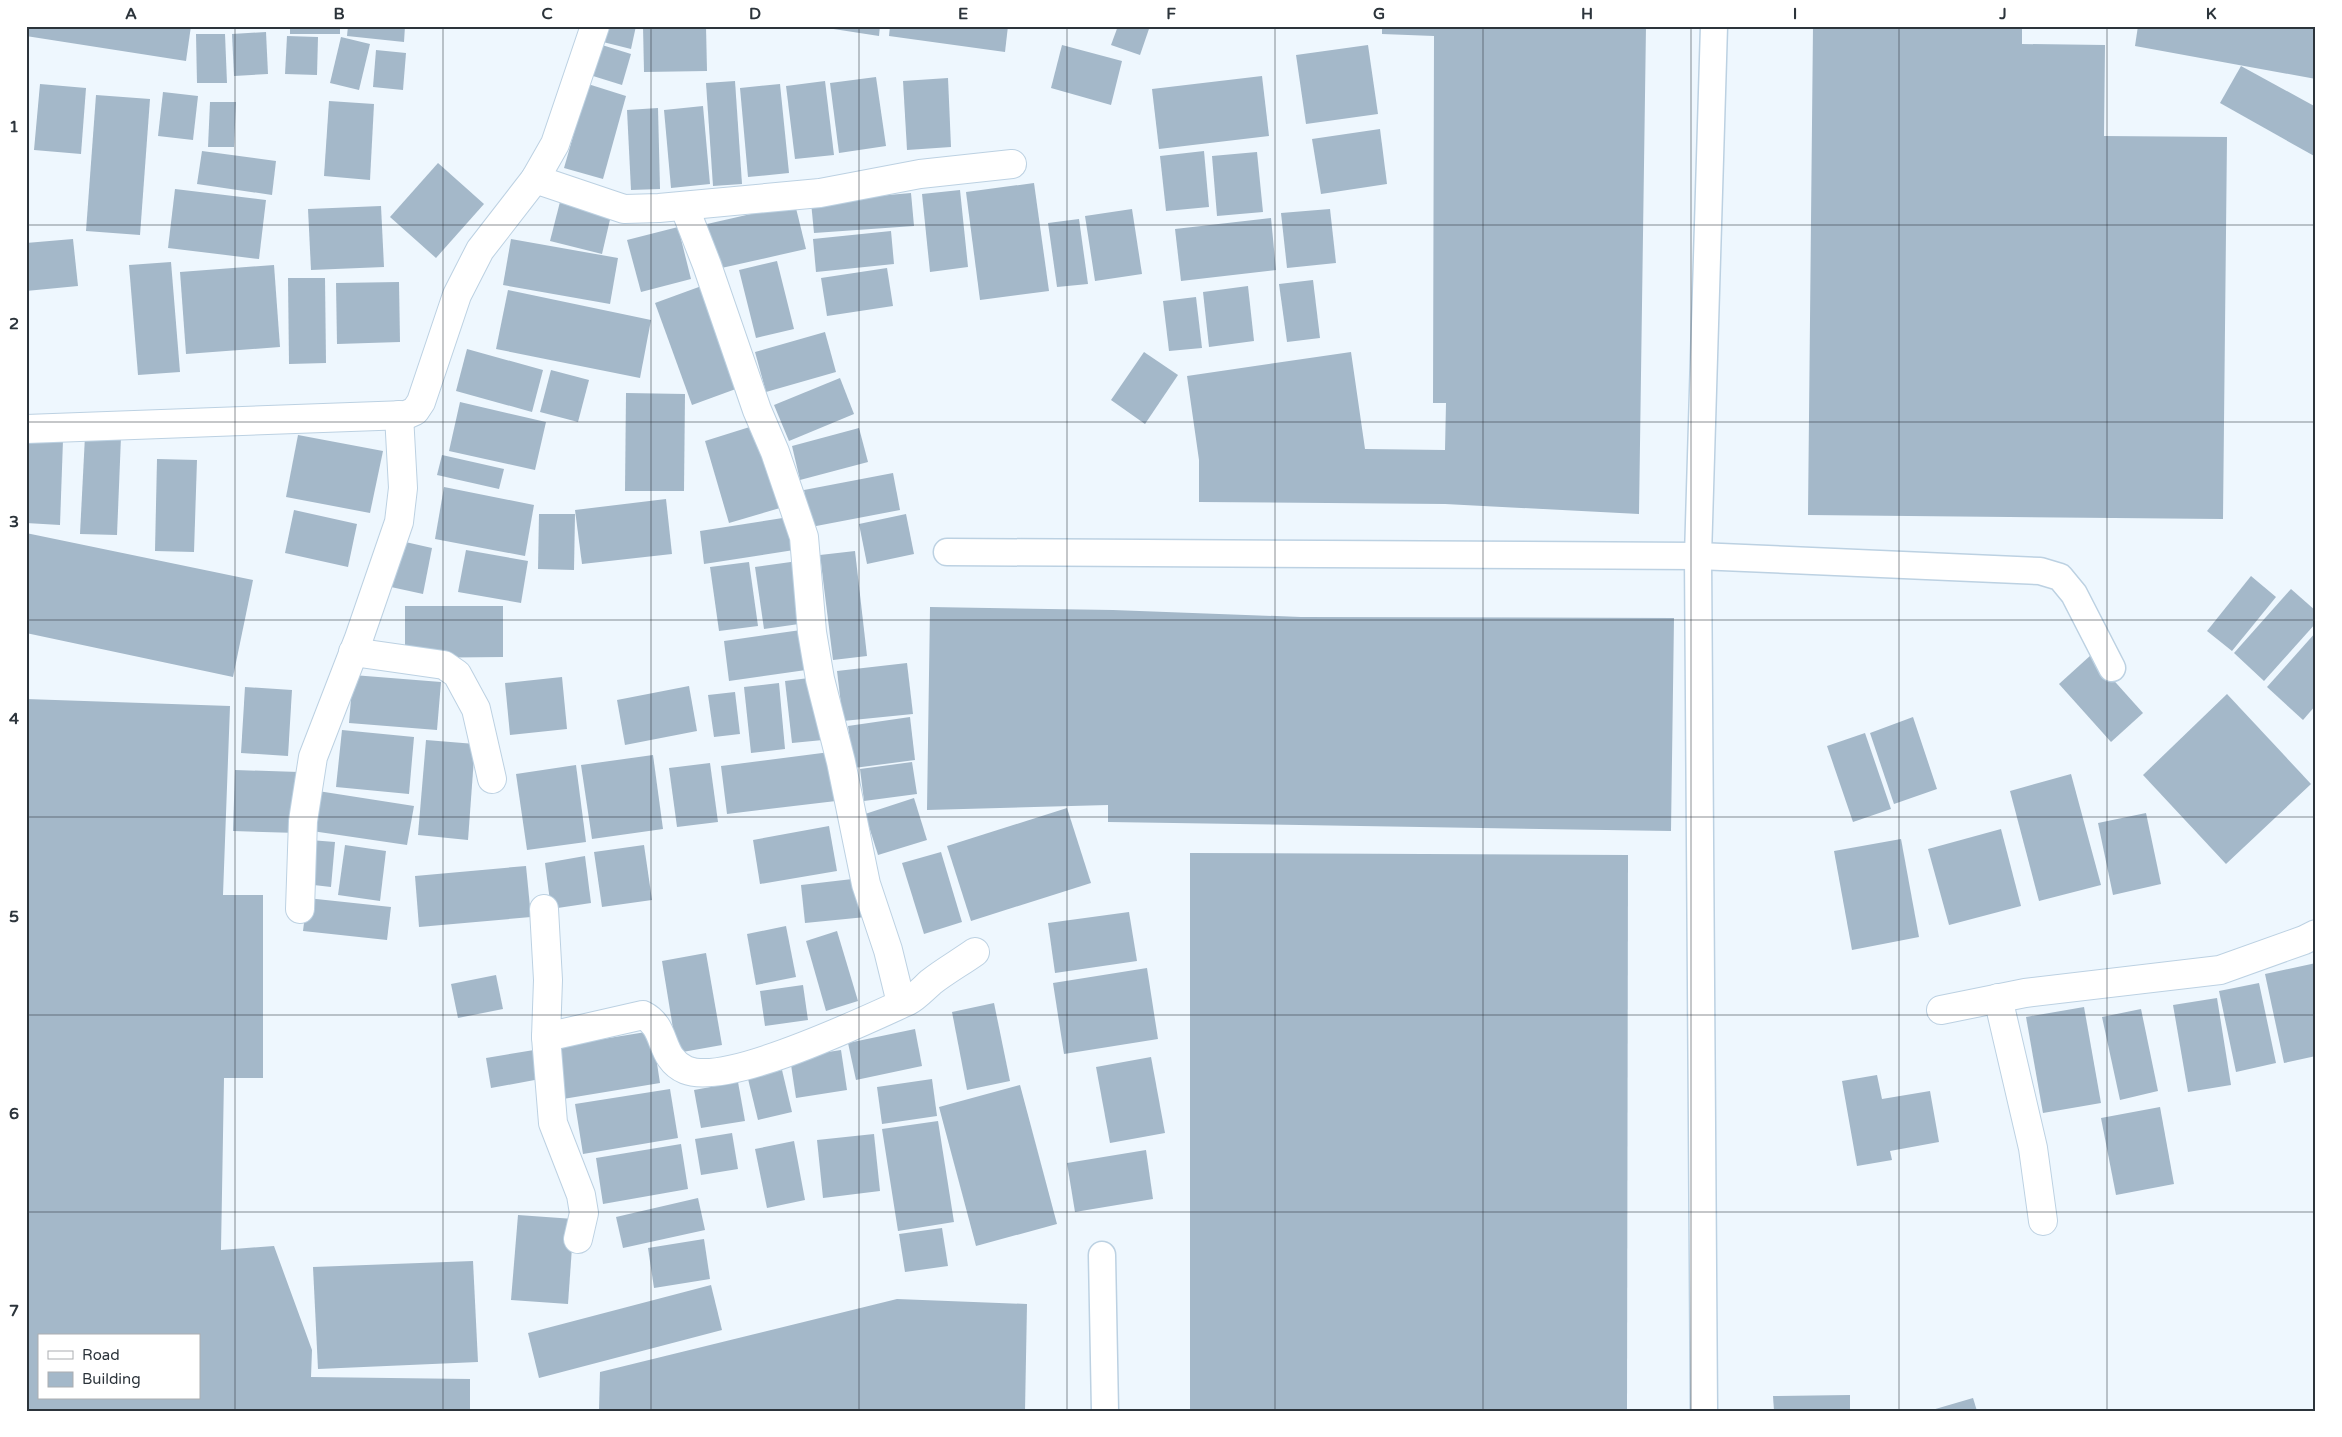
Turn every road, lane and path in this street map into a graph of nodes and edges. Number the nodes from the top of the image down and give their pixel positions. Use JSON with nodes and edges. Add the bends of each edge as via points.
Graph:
{"nodes":[{"id":1,"x":595,"y":26,"type":"edge"},
{"id":2,"x":1714,"y":26,"type":"edge"},
{"id":3,"x":1012,"y":164,"type":"dead end"},
{"id":4,"x":535,"y":179,"type":"junction"},
{"id":5,"x":684,"y":206,"type":"junction"},
{"id":6,"x":399,"y":416,"type":"junction"},
{"id":7,"x":26,"y":429,"type":"edge"},
{"id":8,"x":947,"y":552,"type":"dead end"},
{"id":9,"x":1698,"y":556,"type":"junction"},
{"id":10,"x":353,"y":652,"type":"junction"},
{"id":11,"x":2112,"y":668,"type":"dead end"},
{"id":12,"x":492,"y":779,"type":"dead end"},
{"id":13,"x":300,"y":909,"type":"dead end"},
{"id":14,"x":544,"y":909,"type":"dead end"},
{"id":15,"x":2316,"y":934,"type":"edge"},
{"id":16,"x":975,"y":952,"type":"dead end"},
{"id":17,"x":1998,"y":998,"type":"junction"},
{"id":18,"x":901,"y":1003,"type":"junction"},
{"id":19,"x":1941,"y":1010,"type":"dead end"},
{"id":20,"x":546,"y":1037,"type":"junction"},
{"id":21,"x":2043,"y":1221,"type":"dead end"},
{"id":22,"x":578,"y":1239,"type":"dead end"},
{"id":23,"x":1102,"y":1255,"type":"dead end"},
{"id":24,"x":1105,"y":1411,"type":"edge"},
{"id":25,"x":1704,"y":1411,"type":"edge"}],
"edges":[{"from":1,"to":4,"type":"street","via":[[555,144]]},
{"from":2,"to":9,"type":"lane"},
{"from":3,"to":5,"type":"street","via":[[920,174],[820,193]]},
{"from":4,"to":5,"type":"street","via":[[624,209]]},
{"from":4,"to":6,"type":"street","via":[[480,250],[457,295],[421,402],[415,411]]},
{"from":5,"to":18,"type":"street","via":[[804,537],[812,632],[820,679],[866,884]]},
{"from":6,"to":7,"type":"street"},
{"from":6,"to":10,"type":"street","via":[[404,488],[400,522]]},
{"from":8,"to":9,"type":"lane"},
{"from":9,"to":11,"type":"lane","via":[[2040,571],[2060,577],[2074,594]]},
{"from":9,"to":25,"type":"lane"},
{"from":10,"to":12,"type":"street","via":[[444,665],[457,674],[476,709]]},
{"from":10,"to":13,"type":"street","via":[[313,757],[308,780]]},
{"from":14,"to":20,"type":"street","via":[[548,980]]},
{"from":15,"to":17,"type":"street","via":[[2220,970]]},
{"from":16,"to":18,"type":"street"},
{"from":17,"to":19,"type":"street"},
{"from":17,"to":21,"type":"street","via":[[2033,1148]]},
{"from":18,"to":20,"type":"street","via":[[789,1052],[704,1074],[686,1070],[666,1054],[663,1038],[651,1019],[644,1015]]},
{"from":20,"to":22,"type":"street","via":[[553,1123],[581,1195],[584,1213]]},
{"from":23,"to":24,"type":"lane"}]}
